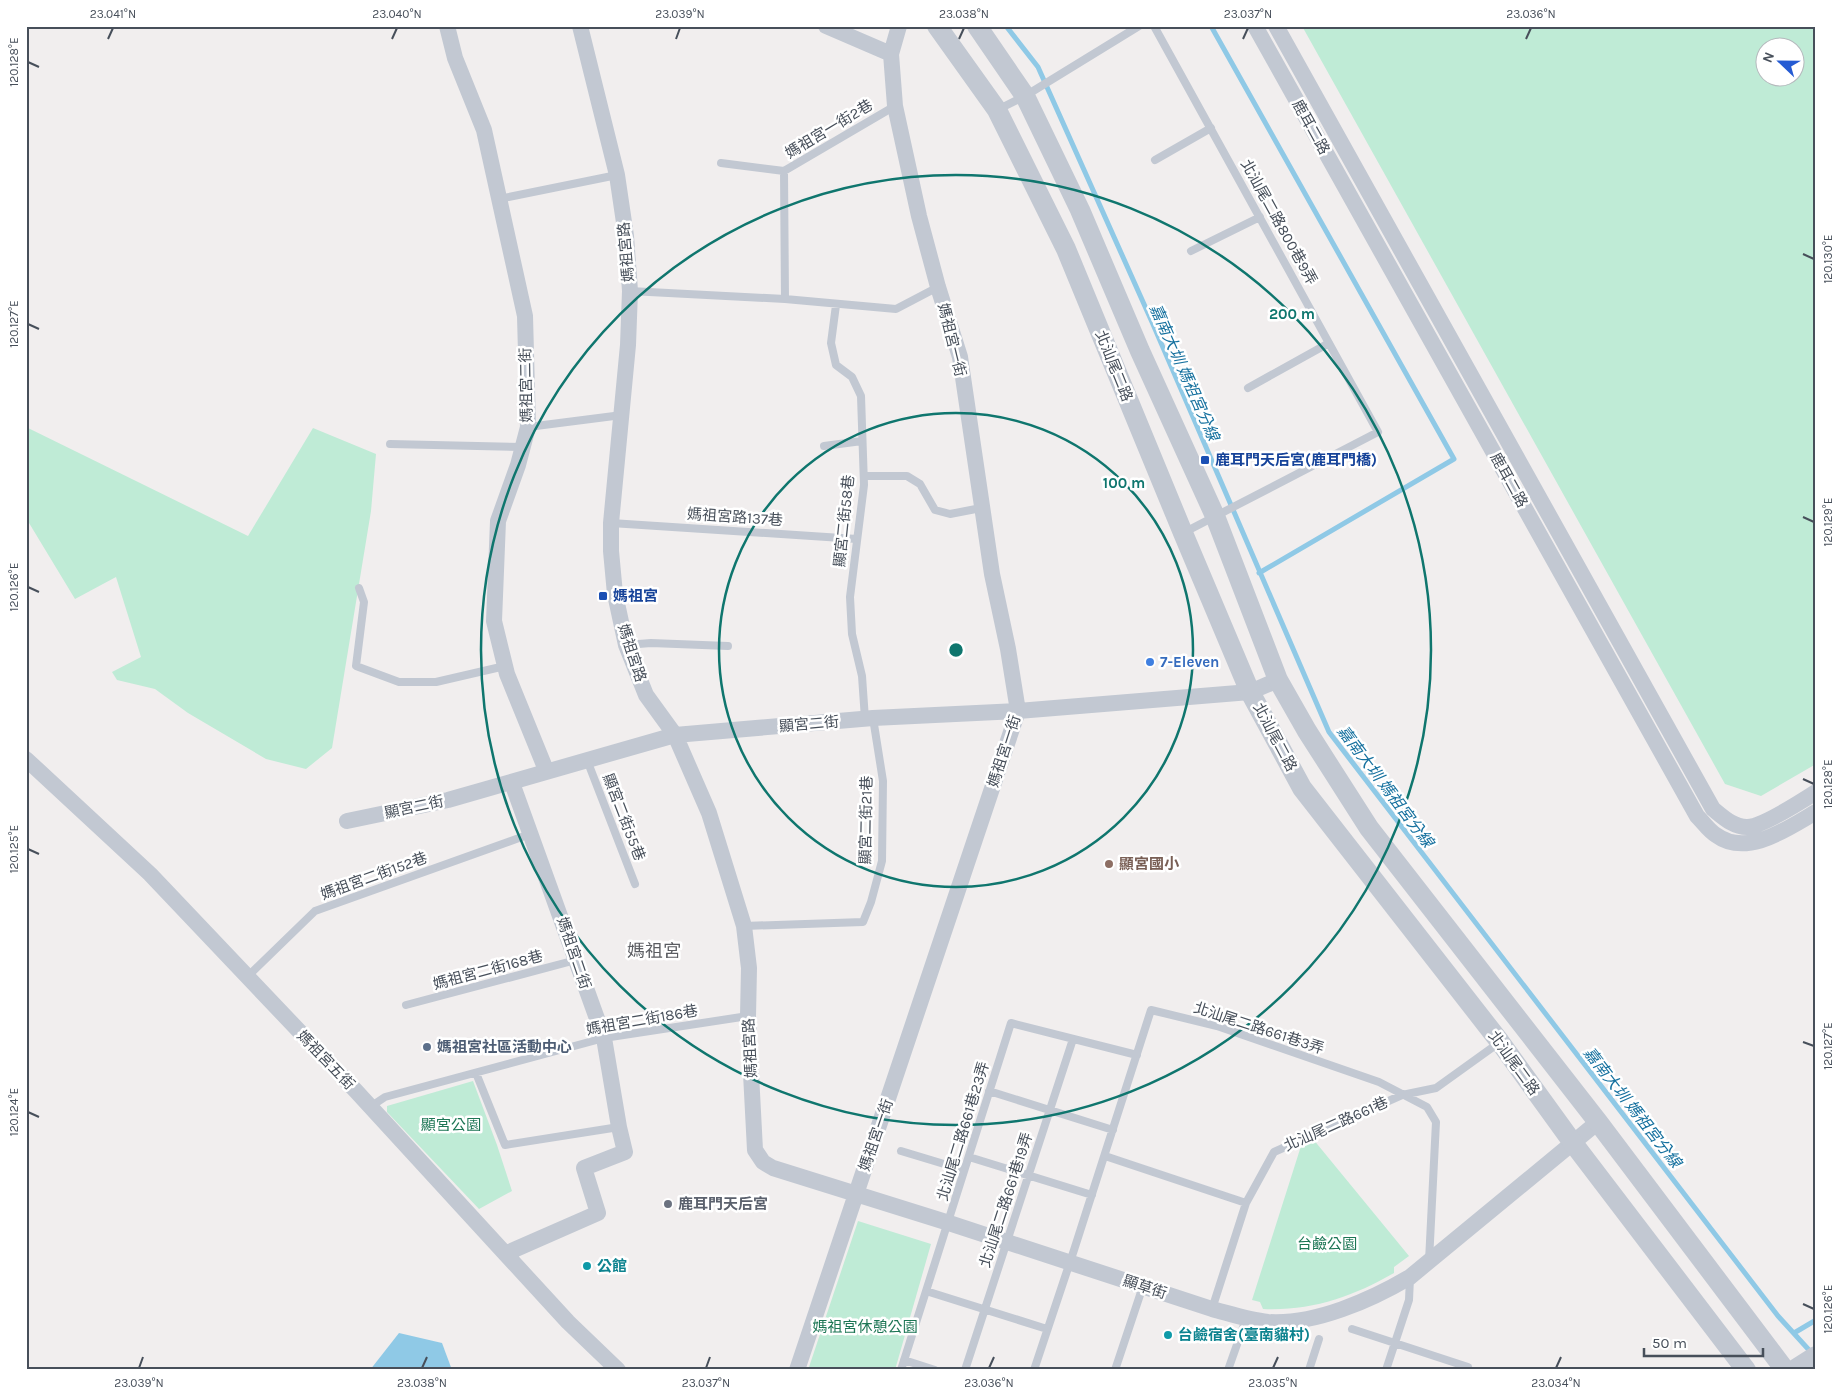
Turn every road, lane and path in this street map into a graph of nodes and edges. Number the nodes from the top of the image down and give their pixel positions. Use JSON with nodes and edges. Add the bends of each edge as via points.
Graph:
{"nodes":[{"id":1,"x":447,"y":26,"type":"edge"},
{"id":2,"x":580,"y":26,"type":"edge"},
{"id":3,"x":826,"y":26,"type":"edge"},
{"id":4,"x":899,"y":26,"type":"edge"},
{"id":5,"x":937,"y":26,"type":"edge"},
{"id":6,"x":977,"y":26,"type":"edge"},
{"id":7,"x":1139,"y":26,"type":"edge"},
{"id":8,"x":1154,"y":26,"type":"edge"},
{"id":9,"x":1255,"y":26,"type":"edge"},
{"id":10,"x":1276,"y":26,"type":"edge"},
{"id":11,"x":891,"y":54,"type":"junction"},
{"id":12,"x":1025,"y":96,"type":"junction"},
{"id":13,"x":895,"y":106,"type":"junction"},
{"id":14,"x":996,"y":110,"type":"junction"},
{"id":15,"x":1211,"y":128,"type":"junction"},
{"id":16,"x":1155,"y":160,"type":"dead end"},
{"id":17,"x":721,"y":163,"type":"dead end"},
{"id":18,"x":784,"y":171,"type":"junction"},
{"id":19,"x":617,"y":175,"type":"junction"},
{"id":20,"x":499,"y":199,"type":"junction"},
{"id":21,"x":1260,"y":217,"type":"junction"},
{"id":22,"x":1191,"y":251,"type":"dead end"},
{"id":23,"x":938,"y":287,"type":"junction"},
{"id":24,"x":630,"y":291,"type":"junction"},
{"id":25,"x":785,"y":299,"type":"junction"},
{"id":26,"x":836,"y":305,"type":"junction"},
{"id":27,"x":1329,"y":343,"type":"junction"},
{"id":28,"x":1248,"y":388,"type":"dead end"},
{"id":29,"x":622,"y":415,"type":"junction"},
{"id":30,"x":528,"y":427,"type":"junction"},
{"id":31,"x":862,"y":441,"type":"junction"},
{"id":32,"x":390,"y":444,"type":"dead end"},
{"id":33,"x":824,"y":446,"type":"dead end"},
{"id":34,"x":522,"y":447,"type":"junction"},
{"id":35,"x":864,"y":476,"type":"junction"},
{"id":36,"x":981,"y":508,"type":"junction"},
{"id":37,"x":1215,"y":516,"type":"junction"},
{"id":38,"x":611,"y":523,"type":"junction"},
{"id":39,"x":1183,"y":534,"type":"junction"},
{"id":40,"x":857,"y":539,"type":"junction"},
{"id":41,"x":359,"y":588,"type":"dead end"},
{"id":42,"x":626,"y":645,"type":"junction"},
{"id":43,"x":728,"y":646,"type":"dead end"},
{"id":44,"x":504,"y":666,"type":"junction"},
{"id":45,"x":1278,"y":680,"type":"junction"},
{"id":46,"x":1250,"y":692,"type":"junction"},
{"id":47,"x":1018,"y":711,"type":"junction"},
{"id":48,"x":869,"y":719,"type":"junction"},
{"id":49,"x":675,"y":735,"type":"junction"},
{"id":50,"x":26,"y":758,"type":"edge"},
{"id":51,"x":587,"y":760,"type":"junction"},
{"id":52,"x":546,"y":770,"type":"junction"},
{"id":53,"x":512,"y":783,"type":"junction"},
{"id":54,"x":1816,"y":792,"type":"edge"},
{"id":55,"x":1816,"y":812,"type":"edge"},
{"id":56,"x":347,"y":821,"type":"dead end"},
{"id":57,"x":530,"y":834,"type":"junction"},
{"id":58,"x":636,"y":884,"type":"dead end"},
{"id":59,"x":744,"y":926,"type":"junction"},
{"id":60,"x":576,"y":960,"type":"junction"},
{"id":61,"x":247,"y":977,"type":"junction"},
{"id":62,"x":406,"y":1005,"type":"dead end"},
{"id":63,"x":748,"y":1016,"type":"junction"},
{"id":64,"x":604,"y":1038,"type":"junction"},
{"id":65,"x":1073,"y":1039,"type":"junction"},
{"id":66,"x":1500,"y":1042,"type":"junction"},
{"id":67,"x":1137,"y":1055,"type":"junction"},
{"id":68,"x":476,"y":1073,"type":"junction"},
{"id":69,"x":989,"y":1091,"type":"junction"},
{"id":70,"x":1402,"y":1095,"type":"junction"},
{"id":71,"x":370,"y":1107,"type":"junction"},
{"id":72,"x":1050,"y":1110,"type":"junction"},
{"id":73,"x":1598,"y":1122,"type":"junction"},
{"id":74,"x":619,"y":1127,"type":"junction"},
{"id":75,"x":1113,"y":1130,"type":"junction"},
{"id":76,"x":1573,"y":1143,"type":"junction"},
{"id":77,"x":901,"y":1152,"type":"dead end"},
{"id":78,"x":1105,"y":1156,"type":"junction"},
{"id":79,"x":969,"y":1157,"type":"junction"},
{"id":80,"x":964,"y":1170,"type":"junction"},
{"id":81,"x":1028,"y":1176,"type":"junction"},
{"id":82,"x":856,"y":1194,"type":"junction"},
{"id":83,"x":1092,"y":1196,"type":"junction"},
{"id":84,"x":1246,"y":1203,"type":"junction"},
{"id":85,"x":949,"y":1223,"type":"junction"},
{"id":86,"x":1008,"y":1242,"type":"junction"},
{"id":87,"x":507,"y":1253,"type":"junction"},
{"id":88,"x":1070,"y":1263,"type":"junction"},
{"id":89,"x":1429,"y":1263,"type":"junction"},
{"id":90,"x":1410,"y":1277,"type":"junction"},
{"id":91,"x":1143,"y":1286,"type":"junction"},
{"id":92,"x":926,"y":1291,"type":"junction"},
{"id":93,"x":1212,"y":1309,"type":"junction"},
{"id":94,"x":985,"y":1310,"type":"junction"},
{"id":95,"x":1246,"y":1319,"type":"junction"},
{"id":96,"x":1352,"y":1329,"type":"dead end"},
{"id":97,"x":1047,"y":1330,"type":"junction"},
{"id":98,"x":1319,"y":1339,"type":"dead end"},
{"id":99,"x":1395,"y":1343,"type":"junction"},
{"id":100,"x":1816,"y":1356,"type":"edge"},
{"id":101,"x":904,"y":1360,"type":"junction"},
{"id":102,"x":618,"y":1370,"type":"edge"},
{"id":103,"x":797,"y":1370,"type":"edge"},
{"id":104,"x":901,"y":1370,"type":"edge"},
{"id":105,"x":936,"y":1370,"type":"edge"},
{"id":106,"x":965,"y":1370,"type":"edge"},
{"id":107,"x":1034,"y":1370,"type":"edge"},
{"id":108,"x":1115,"y":1370,"type":"edge"},
{"id":109,"x":1228,"y":1370,"type":"edge"},
{"id":110,"x":1309,"y":1370,"type":"edge"},
{"id":111,"x":1386,"y":1370,"type":"edge"},
{"id":112,"x":1467,"y":1370,"type":"edge"},
{"id":113,"x":1746,"y":1370,"type":"edge"},
{"id":114,"x":1785,"y":1370,"type":"edge"},
{"id":115,"x":1794,"y":1370,"type":"edge"}],
"edges":[{"from":1,"to":20,"type":"street","name":"媽祖宮二街","via":[[455,58],[484,130]]},
{"from":2,"to":19,"type":"street","name":"媽祖宮路"},
{"from":3,"to":11,"type":"street"},
{"from":4,"to":11,"type":"street","name":"媽祖宮一街"},
{"from":5,"to":14,"type":"street","name":"北汕尾二路"},
{"from":6,"to":12,"type":"street","name":"北汕尾二路"},
{"from":7,"to":12,"type":"lane"},
{"from":8,"to":15,"type":"lane","name":"北汕尾二路800巷9弄"},
{"from":9,"to":55,"type":"street","name":"鹿耳二路","via":[[1697,816],[1716,836],[1749,843],[1780,832]]},
{"from":10,"to":54,"type":"street","name":"鹿耳二路","via":[[1713,809],[1730,822],[1747,827],[1773,817]]},
{"from":11,"to":13,"type":"street","name":"媽祖宮一街"},
{"from":12,"to":14,"type":"lane"},
{"from":12,"to":37,"type":"street","name":"北汕尾二路","via":[[1080,210]]},
{"from":13,"to":18,"type":"lane","name":"媽祖宮一街2巷"},
{"from":13,"to":23,"type":"street","name":"媽祖宮一街"},
{"from":14,"to":39,"type":"street","name":"北汕尾二路","via":[[1066,249]]},
{"from":15,"to":16,"type":"lane"},
{"from":15,"to":21,"type":"lane","name":"北汕尾二路800巷9弄"},
{"from":17,"to":18,"type":"lane"},
{"from":18,"to":25,"type":"lane","name":"媽祖宮一街2巷"},
{"from":19,"to":20,"type":"lane"},
{"from":19,"to":24,"type":"street","name":"媽祖宮路"},
{"from":20,"to":30,"type":"street","name":"媽祖宮二街","via":[[525,316]]},
{"from":21,"to":22,"type":"lane"},
{"from":21,"to":27,"type":"lane","name":"北汕尾二路800巷9弄"},
{"from":23,"to":26,"type":"lane","via":[[896,309]]},
{"from":23,"to":36,"type":"street","name":"媽祖宮一街","via":[[960,357]]},
{"from":24,"to":25,"type":"lane"},
{"from":24,"to":29,"type":"street","name":"媽祖宮路"},
{"from":25,"to":26,"type":"lane"},
{"from":26,"to":31,"type":"lane","name":"顯宮二街58巷","via":[[831,342],[836,364],[852,377],[861,396]]},
{"from":27,"to":28,"type":"lane"},
{"from":27,"to":37,"type":"lane","name":"北汕尾二路800巷9弄","via":[[1378,432]]},
{"from":29,"to":30,"type":"lane"},
{"from":29,"to":38,"type":"street","name":"媽祖宮路"},
{"from":30,"to":34,"type":"street","name":"媽祖宮二街"},
{"from":31,"to":33,"type":"lane"},
{"from":31,"to":35,"type":"lane","name":"顯宮二街58巷"},
{"from":32,"to":34,"type":"lane"},
{"from":34,"to":44,"type":"street","name":"媽祖宮二街","via":[[498,521],[494,621]]},
{"from":35,"to":36,"type":"lane","via":[[907,476],[920,484],[935,510],[950,514]]},
{"from":35,"to":40,"type":"lane","name":"顯宮二街58巷"},
{"from":36,"to":47,"type":"street","name":"媽祖宮一街"},
{"from":37,"to":39,"type":"lane"},
{"from":37,"to":45,"type":"street","name":"北汕尾二路"},
{"from":38,"to":40,"type":"lane","name":"媽祖宮路137巷"},
{"from":38,"to":42,"type":"street","name":"媽祖宮路","via":[[615,594]]},
{"from":39,"to":46,"type":"street","name":"北汕尾二路"},
{"from":40,"to":48,"type":"lane","name":"顯宮二街58巷","via":[[850,597],[852,634]]},
{"from":41,"to":44,"type":"lane","via":[[364,602],[356,666],[399,682],[436,682]]},
{"from":42,"to":43,"type":"lane"},
{"from":42,"to":49,"type":"street","name":"媽祖宮路","via":[[646,695]]},
{"from":44,"to":52,"type":"street","name":"媽祖宮二街"},
{"from":45,"to":46,"type":"street","name":"顯宮二街"},
{"from":45,"to":73,"type":"street","name":"北汕尾二路","via":[[1369,828]]},
{"from":46,"to":47,"type":"street","name":"顯宮二街"},
{"from":46,"to":66,"type":"street","name":"北汕尾二路","via":[[1302,788]]},
{"from":47,"to":48,"type":"street","name":"顯宮二街"},
{"from":47,"to":82,"type":"street","name":"媽祖宮一街"},
{"from":48,"to":49,"type":"street","name":"顯宮二街"},
{"from":48,"to":59,"type":"lane","name":"顯宮二街21巷","via":[[883,782],[882,861],[863,922]]},
{"from":49,"to":51,"type":"street","name":"顯宮二街"},
{"from":49,"to":59,"type":"street","name":"媽祖宮路","via":[[709,813]]},
{"from":50,"to":61,"type":"street","name":"媽祖宮五街","via":[[150,874]]},
{"from":51,"to":52,"type":"street","name":"顯宮二街"},
{"from":51,"to":58,"type":"lane","name":"顯宮二街55巷"},
{"from":52,"to":53,"type":"street","name":"顯宮二街"},
{"from":53,"to":56,"type":"street","name":"顯宮二街"},
{"from":53,"to":57,"type":"street","name":"媽祖宮二街"},
{"from":57,"to":60,"type":"street","name":"媽祖宮二街"},
{"from":57,"to":61,"type":"lane","name":"媽祖宮二街152巷","via":[[315,912]]},
{"from":59,"to":63,"type":"street","name":"媽祖宮路","via":[[749,968]]},
{"from":60,"to":62,"type":"lane","name":"媽祖宮二街168巷"},
{"from":60,"to":64,"type":"street","name":"媽祖宮二街"},
{"from":61,"to":71,"type":"street","name":"媽祖宮五街"},
{"from":63,"to":64,"type":"lane","name":"媽祖宮二街186巷"},
{"from":63,"to":82,"type":"street","name":"媽祖宮路","via":[[755,1150],[763,1162],[773,1168]]},
{"from":64,"to":68,"type":"lane","name":"媽祖宮二街186巷"},
{"from":64,"to":74,"type":"street","name":"媽祖宮二街"},
{"from":65,"to":67,"type":"lane","name":"北汕尾二路661巷23弄"},
{"from":65,"to":69,"type":"lane","name":"北汕尾二路661巷23弄","via":[[1011,1023]]},
{"from":65,"to":72,"type":"lane","name":"北汕尾二路661巷19弄"},
{"from":66,"to":70,"type":"lane","name":"北汕尾二路661巷","via":[[1436,1088]]},
{"from":66,"to":76,"type":"street","name":"北汕尾二路"},
{"from":67,"to":70,"type":"lane","name":"北汕尾二路661巷3弄","via":[[1151,1010],[1226,1029],[1379,1082]]},
{"from":67,"to":75,"type":"lane","name":"北汕尾二路661巷3弄"},
{"from":68,"to":71,"type":"lane","name":"媽祖宮二街186巷","via":[[385,1097]]},
{"from":68,"to":74,"type":"lane","via":[[505,1145]]},
{"from":69,"to":72,"type":"lane"},
{"from":69,"to":79,"type":"lane","name":"北汕尾二路661巷23弄"},
{"from":70,"to":84,"type":"lane","name":"北汕尾二路661巷","via":[[1274,1152]]},
{"from":70,"to":89,"type":"lane","name":"北汕尾二路661巷3弄","via":[[1427,1107],[1436,1122]]},
{"from":71,"to":87,"type":"street","name":"媽祖宮五街"},
{"from":72,"to":75,"type":"lane"},
{"from":72,"to":81,"type":"lane","name":"北汕尾二路661巷19弄"},
{"from":73,"to":76,"type":"street"},
{"from":73,"to":114,"type":"street","name":"北汕尾二路"},
{"from":74,"to":87,"type":"street","name":"媽祖宮二街","via":[[625,1152],[584,1168],[598,1213]]},
{"from":75,"to":78,"type":"lane","name":"北汕尾二路661巷3弄"},
{"from":76,"to":89,"type":"street"},
{"from":76,"to":113,"type":"street","name":"北汕尾二路"},
{"from":77,"to":80,"type":"lane"},
{"from":78,"to":83,"type":"lane","name":"北汕尾二路661巷3弄"},
{"from":78,"to":84,"type":"lane"},
{"from":79,"to":80,"type":"lane","name":"北汕尾二路661巷23弄"},
{"from":79,"to":81,"type":"lane"},
{"from":80,"to":85,"type":"lane","name":"北汕尾二路661巷23弄"},
{"from":81,"to":83,"type":"lane"},
{"from":81,"to":86,"type":"lane","name":"北汕尾二路661巷19弄"},
{"from":82,"to":85,"type":"street","name":"顯草街"},
{"from":82,"to":103,"type":"street","name":"媽祖宮一街"},
{"from":83,"to":88,"type":"lane","name":"北汕尾二路661巷3弄"},
{"from":84,"to":93,"type":"lane","name":"北汕尾二路661巷"},
{"from":85,"to":86,"type":"street","name":"顯草街"},
{"from":85,"to":92,"type":"lane","name":"北汕尾二路661巷23弄"},
{"from":86,"to":88,"type":"street","name":"顯草街"},
{"from":86,"to":94,"type":"lane","name":"北汕尾二路661巷19弄"},
{"from":87,"to":102,"type":"street","name":"媽祖宮五街","via":[[568,1322]]},
{"from":88,"to":91,"type":"street","name":"顯草街"},
{"from":88,"to":97,"type":"lane","name":"北汕尾二路661巷3弄"},
{"from":89,"to":90,"type":"street","name":"顯草街"},
{"from":90,"to":95,"type":"street","name":"顯草街","via":[[1384,1293],[1337,1312],[1297,1320],[1270,1322]]},
{"from":90,"to":99,"type":"lane","via":[[1409,1300]]},
{"from":91,"to":93,"type":"street","name":"顯草街"},
{"from":91,"to":108,"type":"lane"},
{"from":92,"to":94,"type":"lane"},
{"from":92,"to":101,"type":"lane","name":"北汕尾二路661巷23弄"},
{"from":93,"to":95,"type":"street","name":"顯草街"},
{"from":94,"to":97,"type":"lane"},
{"from":94,"to":106,"type":"lane","name":"北汕尾二路661巷19弄"},
{"from":95,"to":109,"type":"lane"},
{"from":96,"to":99,"type":"lane"},
{"from":97,"to":107,"type":"lane","name":"北汕尾二路661巷3弄"},
{"from":98,"to":110,"type":"lane"},
{"from":99,"to":111,"type":"lane"},
{"from":99,"to":112,"type":"lane","via":[[1468,1367]]},
{"from":100,"to":115,"type":"street"},
{"from":101,"to":104,"type":"lane","name":"北汕尾二路661巷23弄"},
{"from":101,"to":105,"type":"lane"}]}
